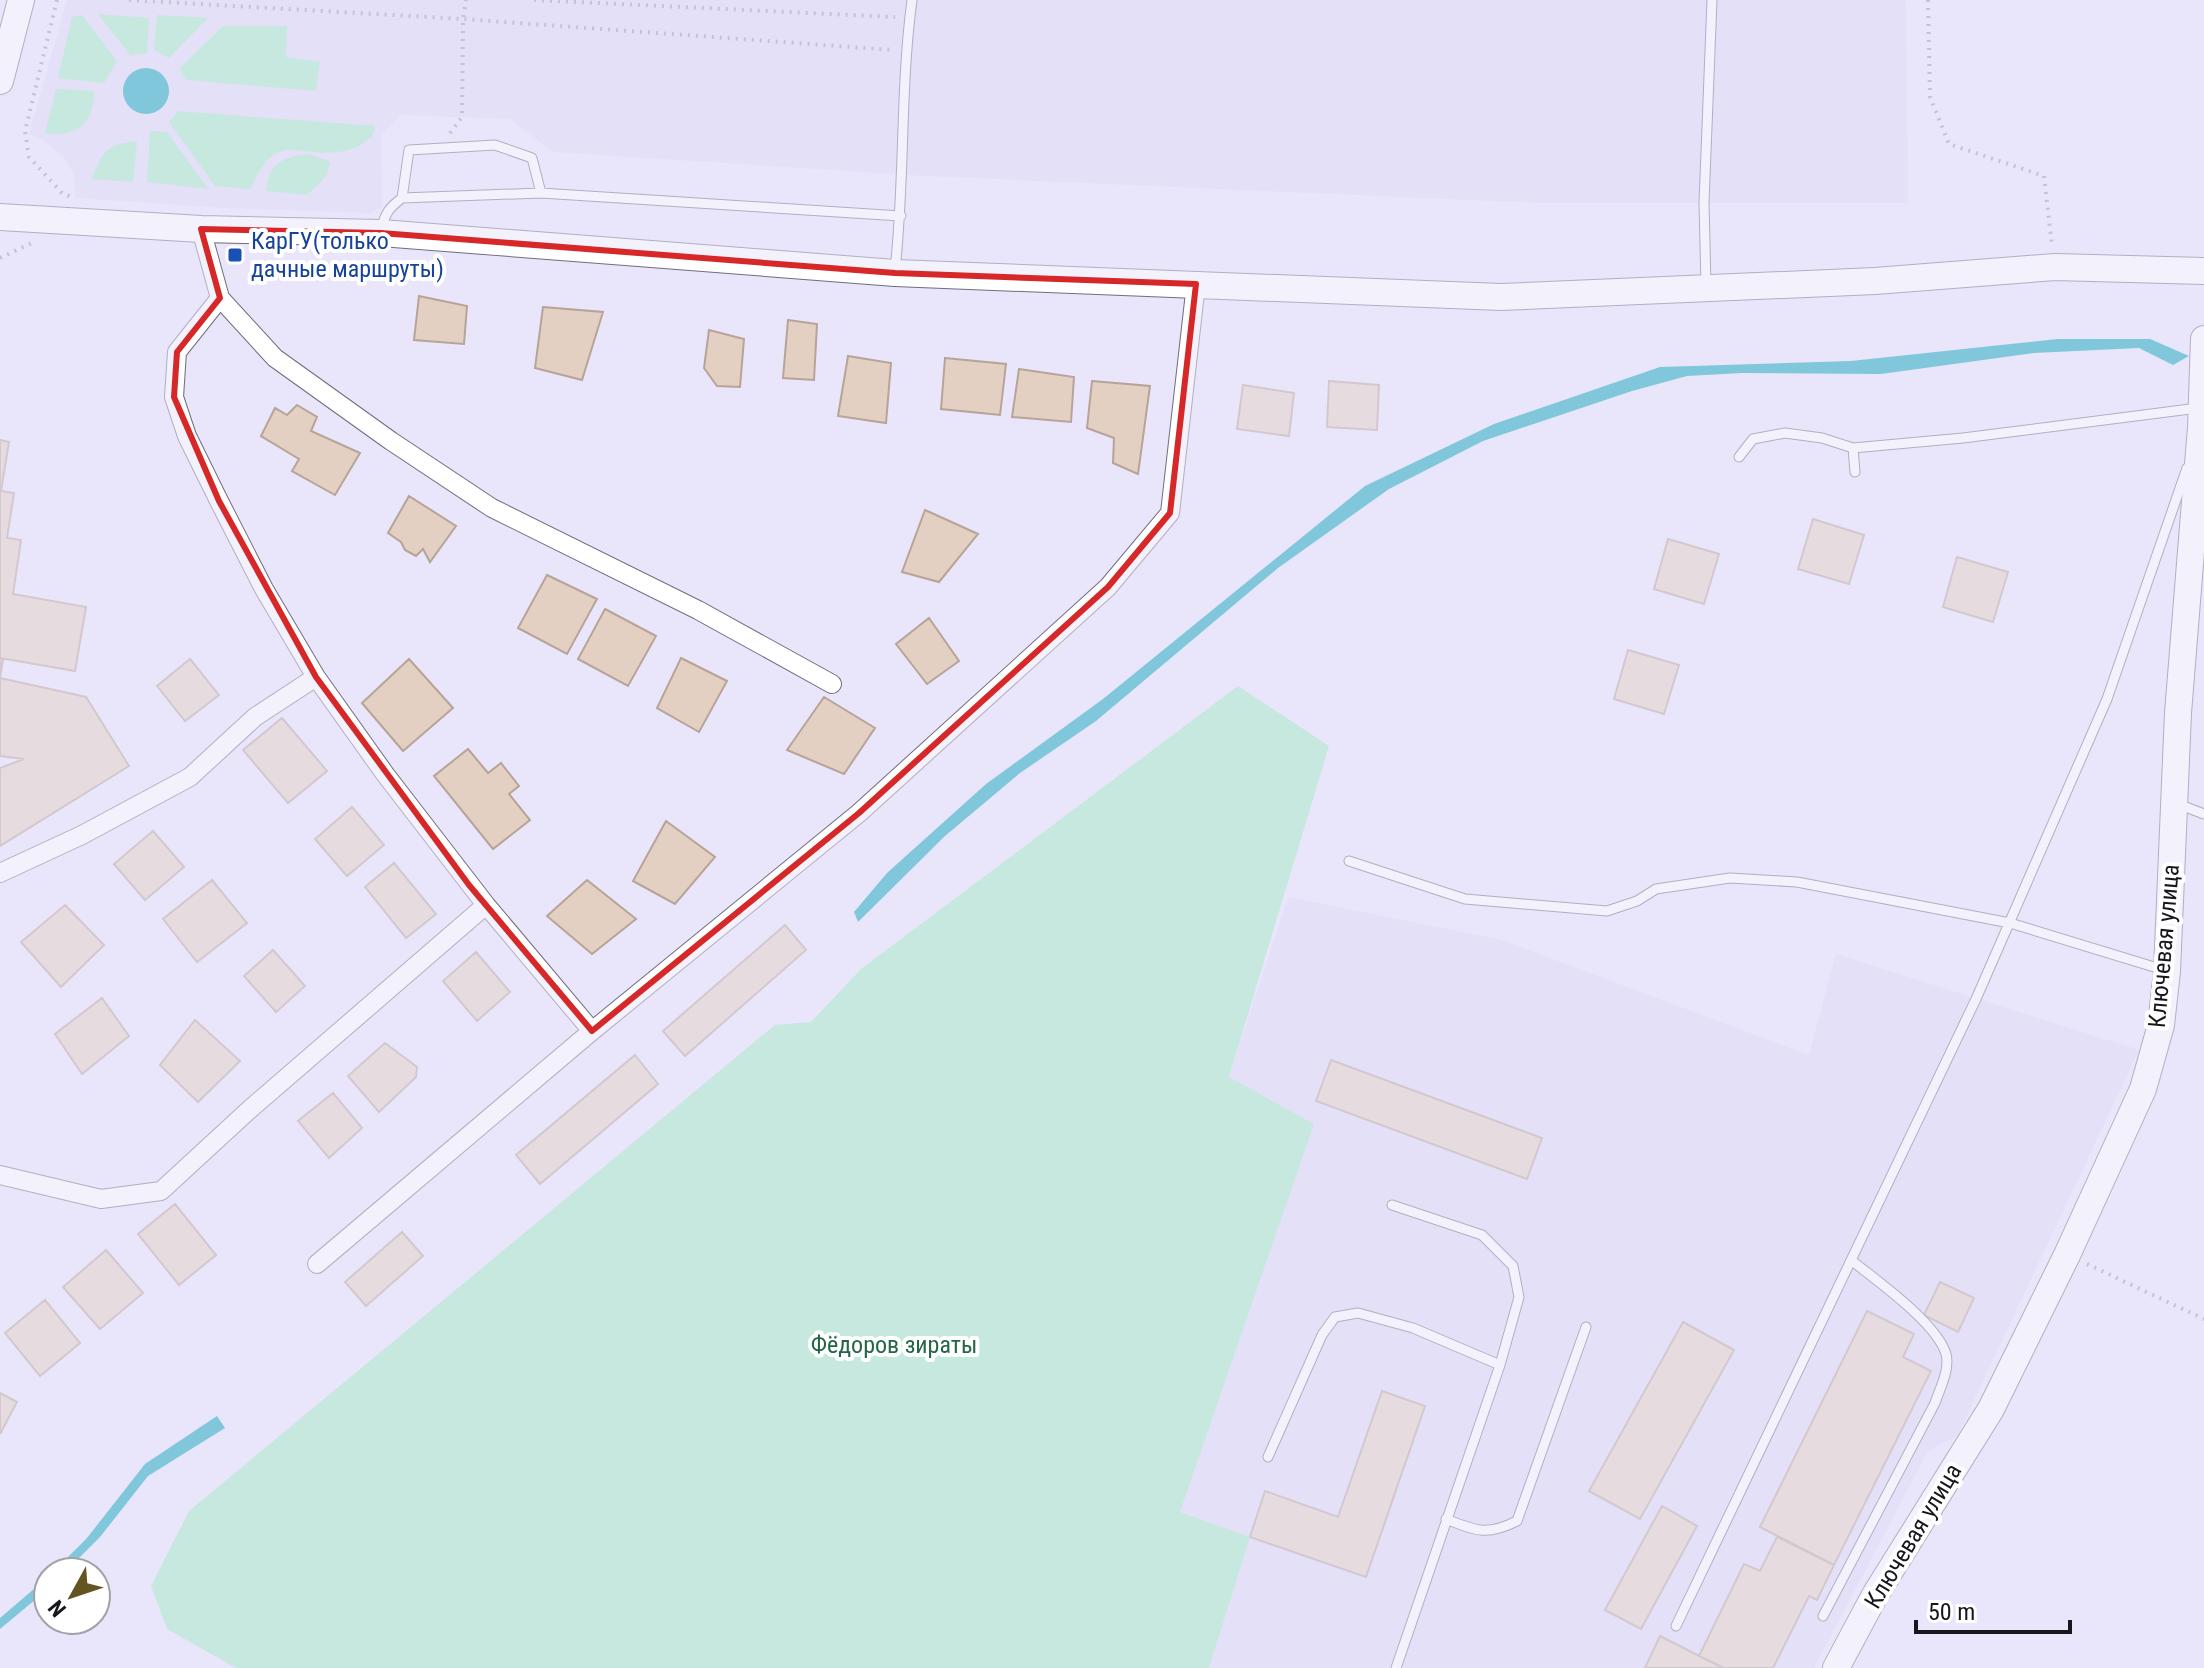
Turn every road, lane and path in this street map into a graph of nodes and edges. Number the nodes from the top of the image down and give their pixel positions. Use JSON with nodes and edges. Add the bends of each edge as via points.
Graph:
{"nodes":[{"id":1,"x":21,"y":0,"type":"edge"},
{"id":2,"x":57,"y":0,"type":"edge"},
{"id":3,"x":129,"y":0,"type":"edge"},
{"id":4,"x":466,"y":0,"type":"edge"},
{"id":5,"x":534,"y":0,"type":"edge"},
{"id":6,"x":912,"y":0,"type":"edge"},
{"id":7,"x":1712,"y":0,"type":"edge"},
{"id":8,"x":1928,"y":0,"type":"edge"},
{"id":9,"x":544,"y":1,"type":"edge"},
{"id":10,"x":909,"y":17,"type":"junction"},
{"id":11,"x":463,"y":19,"type":"junction"},
{"id":12,"x":907,"y":51,"type":"junction"},
{"id":13,"x":0,"y":81,"type":"edge"},
{"id":14,"x":439,"y":148,"type":"junction"},
{"id":15,"x":541,"y":193,"type":"junction"},
{"id":16,"x":73,"y":198,"type":"dead end"},
{"id":17,"x":402,"y":198,"type":"junction"},
{"id":18,"x":901,"y":216,"type":"junction"},
{"id":19,"x":0,"y":217,"type":"edge"},
{"id":20,"x":201,"y":229,"type":"junction"},
{"id":21,"x":381,"y":233,"type":"junction"},
{"id":22,"x":36,"y":241,"type":"dead end"},
{"id":23,"x":0,"y":258,"type":"edge"},
{"id":24,"x":2055,"y":267,"type":"junction"},
{"id":25,"x":2204,"y":271,"type":"edge"},
{"id":26,"x":895,"y":273,"type":"junction"},
{"id":27,"x":1196,"y":284,"type":"junction"},
{"id":28,"x":1706,"y":288,"type":"junction"},
{"id":29,"x":220,"y":298,"type":"junction"},
{"id":30,"x":2204,"y":339,"type":"edge"},
{"id":31,"x":2201,"y":418,"type":"junction"},
{"id":32,"x":1853,"y":448,"type":"junction"},
{"id":33,"x":1739,"y":457,"type":"dead end"},
{"id":34,"x":1855,"y":472,"type":"dead end"},
{"id":35,"x":316,"y":677,"type":"junction"},
{"id":36,"x":832,"y":684,"type":"dead end"},
{"id":37,"x":2174,"y":803,"type":"junction"},
{"id":38,"x":2204,"y":814,"type":"edge"},
{"id":39,"x":1349,"y":861,"type":"dead end"},
{"id":40,"x":0,"y":873,"type":"edge"},
{"id":41,"x":486,"y":905,"type":"junction"},
{"id":42,"x":2010,"y":923,"type":"junction"},
{"id":43,"x":2167,"y":971,"type":"junction"},
{"id":44,"x":592,"y":1031,"type":"junction"},
{"id":45,"x":0,"y":1175,"type":"edge"},
{"id":46,"x":1392,"y":1205,"type":"dead end"},
{"id":47,"x":2067,"y":1255,"type":"junction"},
{"id":48,"x":1851,"y":1260,"type":"junction"},
{"id":49,"x":317,"y":1264,"type":"dead end"},
{"id":50,"x":2204,"y":1319,"type":"edge"},
{"id":51,"x":1586,"y":1327,"type":"dead end"},
{"id":52,"x":1500,"y":1365,"type":"junction"},
{"id":53,"x":1268,"y":1457,"type":"dead end"},
{"id":54,"x":1446,"y":1519,"type":"junction"},
{"id":55,"x":1823,"y":1616,"type":"dead end"},
{"id":56,"x":1676,"y":1626,"type":"dead end"},
{"id":57,"x":1396,"y":1668,"type":"edge"},
{"id":58,"x":1836,"y":1668,"type":"edge"}],
"edges":[{"from":1,"to":13,"type":"street"},
{"from":2,"to":16,"type":"path","via":[[25,131],[29,157]]},
{"from":3,"to":11,"type":"path"},
{"from":4,"to":11,"type":"path"},
{"from":5,"to":9,"type":"path"},
{"from":6,"to":10,"type":"lane"},
{"from":7,"to":28,"type":"lane"},
{"from":8,"to":24,"type":"path","via":[[1930,97],[1949,144],[2044,176]]},
{"from":9,"to":10,"type":"path"},
{"from":10,"to":12,"type":"lane"},
{"from":11,"to":12,"type":"path"},
{"from":11,"to":14,"type":"path","via":[[462,117]]},
{"from":12,"to":18,"type":"lane"},
{"from":14,"to":15,"type":"lane","via":[[495,145],[532,158]]},
{"from":14,"to":17,"type":"lane","via":[[409,150]]},
{"from":15,"to":17,"type":"lane"},
{"from":15,"to":18,"type":"lane"},
{"from":17,"to":21,"type":"lane","via":[[384,217]]},
{"from":18,"to":26,"type":"lane"},
{"from":19,"to":20,"type":"street"},
{"from":20,"to":21,"type":"street"},
{"from":20,"to":29,"type":"street"},
{"from":21,"to":26,"type":"street"},
{"from":22,"to":23,"type":"path"},
{"from":24,"to":25,"type":"street"},
{"from":24,"to":28,"type":"street"},
{"from":26,"to":27,"type":"street"},
{"from":27,"to":28,"type":"street","via":[[1501,297]]},
{"from":27,"to":44,"type":"street","via":[[1170,513],[1108,587],[869,804]]},
{"from":29,"to":35,"type":"street","via":[[177,352],[174,397],[219,501]]},
{"from":29,"to":36,"type":"street","via":[[275,358],[492,508],[698,610]]},
{"from":30,"to":31,"type":"street","name":"Ключевая улица"},
{"from":31,"to":32,"type":"lane"},
{"from":31,"to":37,"type":"street","name":"Ключевая улица"},
{"from":31,"to":42,"type":"lane","via":[[2107,699]]},
{"from":32,"to":33,"type":"lane","via":[[1785,433],[1753,439]]},
{"from":32,"to":34,"type":"lane"},
{"from":35,"to":40,"type":"street","via":[[255,717],[190,777]]},
{"from":35,"to":41,"type":"street"},
{"from":37,"to":38,"type":"lane"},
{"from":37,"to":43,"type":"street","name":"Ключевая улица"},
{"from":39,"to":42,"type":"lane","via":[[1465,899],[1607,911],[1656,889],[1730,878],[1797,882]]},
{"from":41,"to":44,"type":"street"},
{"from":41,"to":45,"type":"street","via":[[161,1191],[101,1199]]},
{"from":42,"to":43,"type":"lane"},
{"from":42,"to":48,"type":"lane"},
{"from":43,"to":47,"type":"street","name":"Ключевая улица","via":[[2161,1025],[2143,1089]]},
{"from":44,"to":49,"type":"street"},
{"from":46,"to":52,"type":"lane","via":[[1482,1235],[1513,1266],[1519,1297]]},
{"from":47,"to":50,"type":"path"},
{"from":47,"to":58,"type":"street","name":"Ключевая улица","via":[[1991,1409],[1875,1595]]},
{"from":48,"to":55,"type":"lane","via":[[1934,1334],[1946,1353],[1946,1371],[1935,1403]]},
{"from":48,"to":56,"type":"lane"},
{"from":51,"to":54,"type":"lane","via":[[1517,1521],[1498,1530],[1477,1531]]},
{"from":52,"to":53,"type":"lane","via":[[1413,1328],[1358,1313],[1335,1317]]},
{"from":52,"to":54,"type":"lane"},
{"from":54,"to":57,"type":"lane"}]}
